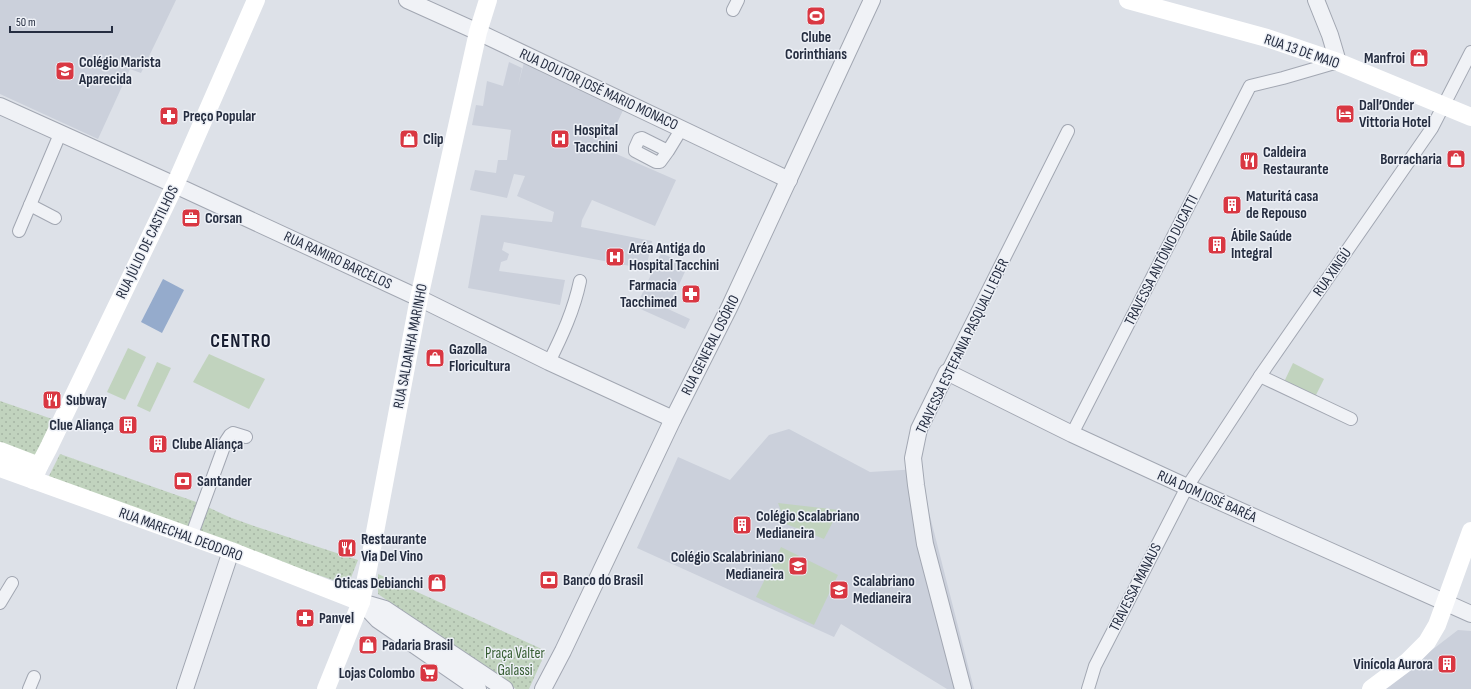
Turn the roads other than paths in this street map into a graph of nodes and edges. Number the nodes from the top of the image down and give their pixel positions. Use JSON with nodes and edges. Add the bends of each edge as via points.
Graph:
{"nodes":[{"id":1,"x":256,"y":0,"type":"edge"},
{"id":2,"x":407,"y":0,"type":"edge"},
{"id":3,"x":488,"y":0,"type":"edge"},
{"id":4,"x":872,"y":0,"type":"edge"},
{"id":5,"x":1128,"y":0,"type":"edge"},
{"id":6,"x":1316,"y":0,"type":"edge"},
{"id":7,"x":478,"y":32,"type":"junction"},
{"id":8,"x":1471,"y":52,"type":"edge"},
{"id":9,"x":1338,"y":62,"type":"junction"},
{"id":10,"x":0,"y":106,"type":"edge"},
{"id":11,"x":1444,"y":106,"type":"junction"},
{"id":12,"x":1471,"y":117,"type":"edge"},
{"id":13,"x":682,"y":128,"type":"junction"},
{"id":14,"x":1068,"y":131,"type":"dead end"},
{"id":15,"x":60,"y":134,"type":"junction"},
{"id":16,"x":668,"y":151,"type":"dead end"},
{"id":17,"x":789,"y":180,"type":"junction"},
{"id":18,"x":175,"y":185,"type":"junction"},
{"id":19,"x":30,"y":205,"type":"junction"},
{"id":20,"x":55,"y":218,"type":"dead end"},
{"id":21,"x":18,"y":231,"type":"dead end"},
{"id":22,"x":580,"y":281,"type":"dead end"},
{"id":23,"x":419,"y":298,"type":"junction"},
{"id":24,"x":549,"y":362,"type":"junction"},
{"id":25,"x":946,"y":372,"type":"junction"},
{"id":26,"x":1260,"y":376,"type":"junction"},
{"id":27,"x":673,"y":419,"type":"junction"},
{"id":28,"x":1351,"y":419,"type":"dead end"},
{"id":29,"x":1072,"y":434,"type":"junction"},
{"id":30,"x":246,"y":437,"type":"dead end"},
{"id":31,"x":0,"y":451,"type":"edge"},
{"id":32,"x":0,"y":468,"type":"edge"},
{"id":33,"x":36,"y":473,"type":"junction"},
{"id":34,"x":1187,"y":487,"type":"junction"},
{"id":35,"x":1471,"y":531,"type":"edge"},
{"id":36,"x":191,"y":537,"type":"junction"},
{"id":37,"x":231,"y":551,"type":"junction"},
{"id":38,"x":12,"y":583,"type":"dead end"},
{"id":39,"x":360,"y":602,"type":"junction"},
{"id":40,"x":1445,"y":602,"type":"junction"},
{"id":41,"x":0,"y":603,"type":"edge"},
{"id":42,"x":1471,"y":614,"type":"edge"},
{"id":43,"x":34,"y":677,"type":"dead end"},
{"id":44,"x":28,"y":689,"type":"edge"},
{"id":45,"x":185,"y":689,"type":"edge"},
{"id":46,"x":326,"y":689,"type":"edge"},
{"id":47,"x":478,"y":689,"type":"edge"},
{"id":48,"x":505,"y":689,"type":"edge"},
{"id":49,"x":543,"y":689,"type":"edge"},
{"id":50,"x":963,"y":689,"type":"edge"},
{"id":51,"x":1088,"y":689,"type":"edge"},
{"id":52,"x":1371,"y":689,"type":"edge"}],
"edges":[{"from":1,"to":18,"type":"main road","name":"RUA JÚLIO DE CASTILHOS"},
{"from":2,"to":7,"type":"street","name":"RUA DOUTOR JOSÉ MARIO MONACO"},
{"from":3,"to":7,"type":"main road","name":"RUA SALDANHA MARINHO"},
{"from":4,"to":17,"type":"street","name":"RUA GENERAL OSÓRIO"},
{"from":5,"to":9,"type":"main road","name":"RUA 13 DE MAIO","via":[[1267,38]]},
{"from":6,"to":9,"type":"street"},
{"from":7,"to":13,"type":"street","name":"RUA DOUTOR JOSÉ MARIO MONACO"},
{"from":7,"to":23,"type":"main road","name":"RUA SALDANHA MARINHO"},
{"from":8,"to":11,"type":"street","name":"RUA XINGÚ"},
{"from":9,"to":11,"type":"main road","name":"RUA 13 DE MAIO"},
{"from":9,"to":29,"type":"street","name":"TRAVESSA ANTÔNIO DUCATTI","via":[[1250,86]]},
{"from":10,"to":15,"type":"street","name":"RUA RAMIRO BARCELOS"},
{"from":11,"to":12,"type":"main road","name":"RUA 13 DE MAIO"},
{"from":11,"to":26,"type":"street","name":"RUA XINGÚ","via":[[1428,134]]},
{"from":13,"to":16,"type":"street"},
{"from":13,"to":17,"type":"street","name":"RUA DOUTOR JOSÉ MARIO MONACO"},
{"from":14,"to":25,"type":"street","name":"TRAVESSA ESTEFANIA PASQUALLI EDER"},
{"from":15,"to":18,"type":"street","name":"RUA RAMIRO BARCELOS"},
{"from":15,"to":19,"type":"street"},
{"from":17,"to":27,"type":"street","name":"RUA GENERAL OSÓRIO","via":[[730,308]]},
{"from":18,"to":23,"type":"street","name":"RUA RAMIRO BARCELOS"},
{"from":18,"to":33,"type":"main road","name":"RUA JÚLIO DE CASTILHOS"},
{"from":19,"to":20,"type":"street"},
{"from":19,"to":21,"type":"street"},
{"from":22,"to":24,"type":"street","via":[[570,317]]},
{"from":23,"to":24,"type":"street","name":"RUA RAMIRO BARCELOS"},
{"from":23,"to":39,"type":"main road","name":"RUA SALDANHA MARINHO"},
{"from":24,"to":27,"type":"street","name":"RUA RAMIRO BARCELOS"},
{"from":25,"to":29,"type":"street","name":"RUA DOM JOSÉ BARÉA"},
{"from":25,"to":50,"type":"street","name":"TRAVESSA ESTEFANIA PASQUALLI EDER","via":[[919,429],[913,458],[925,544]]},
{"from":26,"to":28,"type":"street"},
{"from":26,"to":34,"type":"street","name":"RUA XINGÚ"},
{"from":27,"to":49,"type":"street","name":"RUA GENERAL OSÓRIO"},
{"from":29,"to":34,"type":"street","name":"RUA DOM JOSÉ BARÉA"},
{"from":30,"to":36,"type":"street","via":[[233,433],[226,441]]},
{"from":31,"to":33,"type":"main road","name":"RUA MARECHAL DEODORO"},
{"from":32,"to":33,"type":"main road","name":"RUA MARECHAL DEODORO"},
{"from":33,"to":36,"type":"main road","name":"RUA MARECHAL DEODORO"},
{"from":34,"to":40,"type":"street","name":"RUA DOM JOSÉ BARÉA"},
{"from":34,"to":51,"type":"street","name":"TRAVESSA MANAUS","via":[[1095,666]]},
{"from":35,"to":40,"type":"main road"},
{"from":36,"to":37,"type":"main road","name":"RUA MARECHAL DEODORO"},
{"from":37,"to":39,"type":"main road","name":"RUA MARECHAL DEODORO"},
{"from":37,"to":45,"type":"street"},
{"from":38,"to":41,"type":"street"},
{"from":39,"to":46,"type":"main road","name":"RUA SALDANHA MARINHO"},
{"from":39,"to":47,"type":"street","via":[[378,620]]},
{"from":39,"to":48,"type":"street","via":[[385,608]]},
{"from":40,"to":42,"type":"street","name":"RUA DOM JOSÉ BARÉA"},
{"from":40,"to":52,"type":"main road","via":[[1437,625],[1427,642],[1408,662]]},
{"from":43,"to":44,"type":"street"}]}
